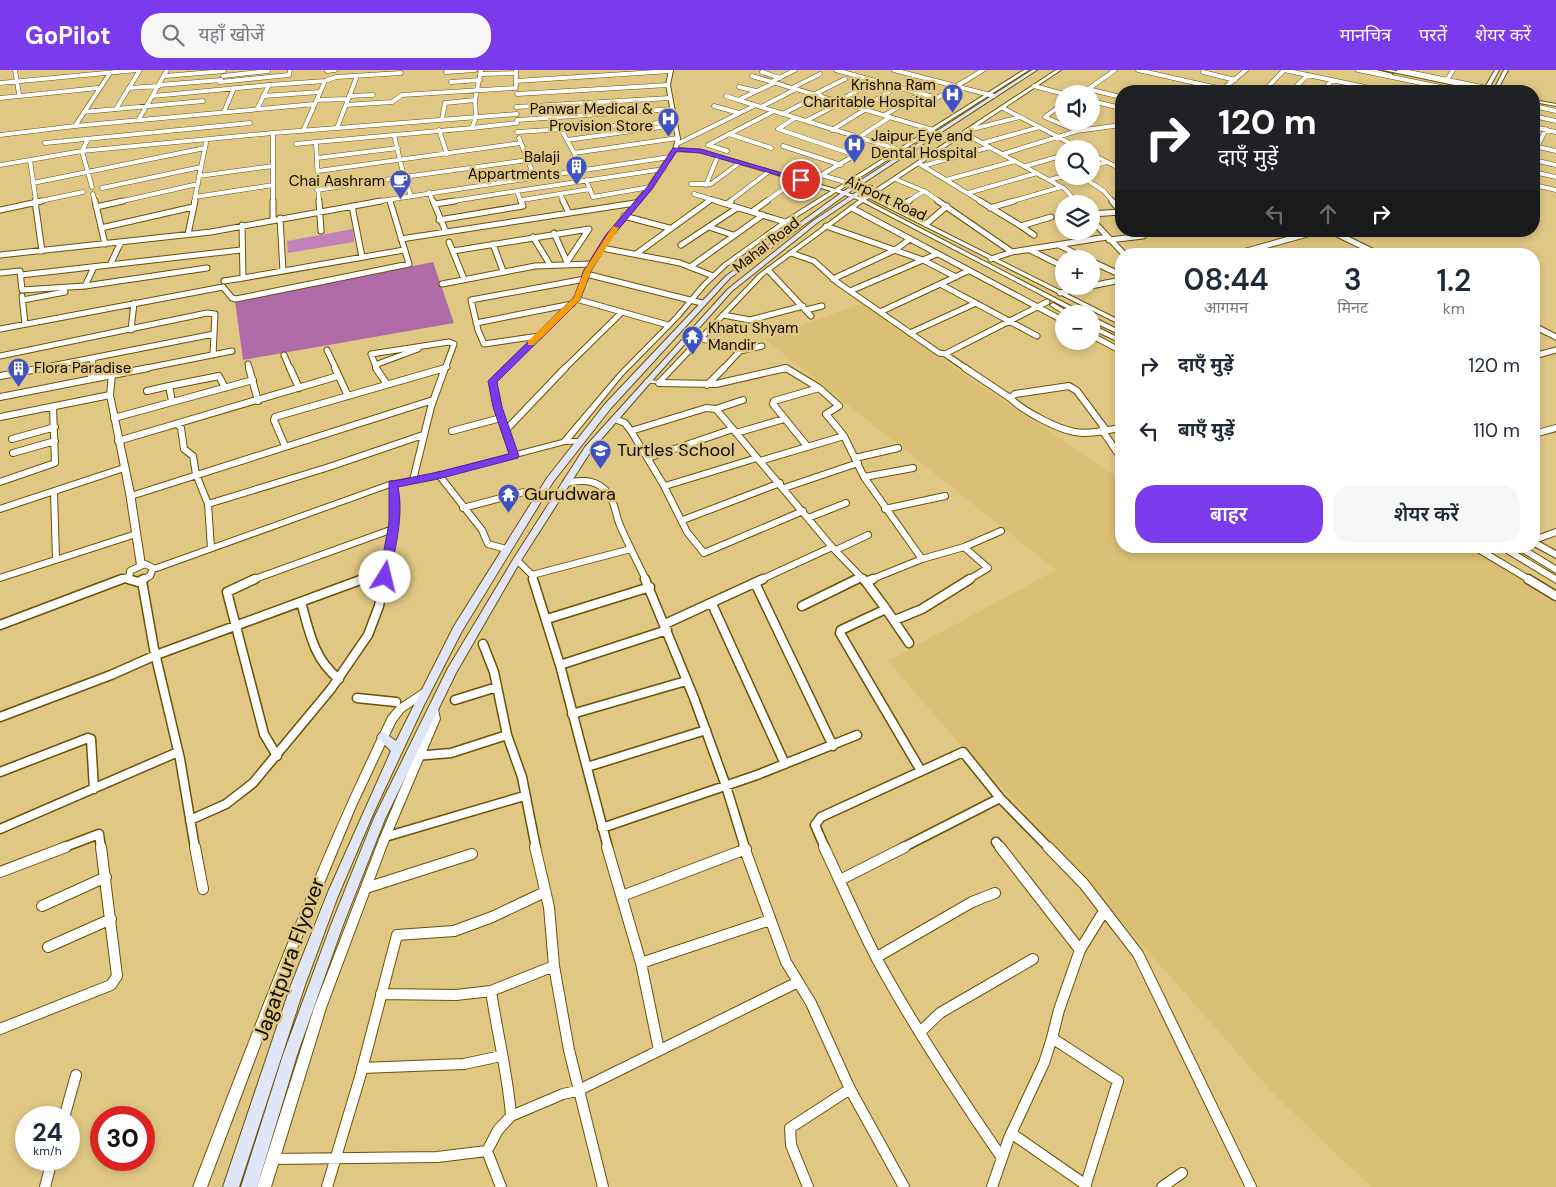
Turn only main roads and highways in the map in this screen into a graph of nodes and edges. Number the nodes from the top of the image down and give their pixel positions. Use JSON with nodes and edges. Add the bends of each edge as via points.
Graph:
{"nodes":[{"id":1,"x":1035,"y":70,"type":"edge"},
{"id":2,"x":1046,"y":70,"type":"edge"},
{"id":3,"x":845,"y":195,"type":"junction"},
{"id":4,"x":506,"y":549,"type":"joint"},
{"id":5,"x":434,"y":707,"type":"road end"},
{"id":6,"x":383,"y":737,"type":"road end"},
{"id":7,"x":398,"y":750,"type":"junction"},
{"id":8,"x":415,"y":756,"type":"road end"},
{"id":9,"x":375,"y":815,"type":"junction"},
{"id":10,"x":231,"y":1187,"type":"edge"},
{"id":11,"x":250,"y":1187,"type":"edge"}],
"edges":[{"from":1,"to":3,"type":"main road","name":"Mahal Road"},
{"from":2,"to":3,"type":"main road","name":"Mahal Road","via":[[909,159]]},
{"from":3,"to":4,"type":"main road","name":"Mahal Road","via":[[728,276],[702,303],[580,441],[540,494]]},
{"from":3,"to":5,"type":"main road","name":"Mahal Road","via":[[730,290],[588,450],[472,635]]},
{"from":4,"to":7,"type":"main road","name":"Jagatpura Flyover","via":[[458,629]]},
{"from":6,"to":7,"type":"main road"},
{"from":7,"to":9,"type":"main road","name":"Jagatpura Flyover"},
{"from":8,"to":9,"type":"main road","name":"Jagatpura Flyover"},
{"from":9,"to":10,"type":"main road","name":"Jagatpura Flyover","via":[[332,896],[298,985]]},
{"from":9,"to":11,"type":"main road","name":"Jagatpura Flyover","via":[[290,1055]]}]}
